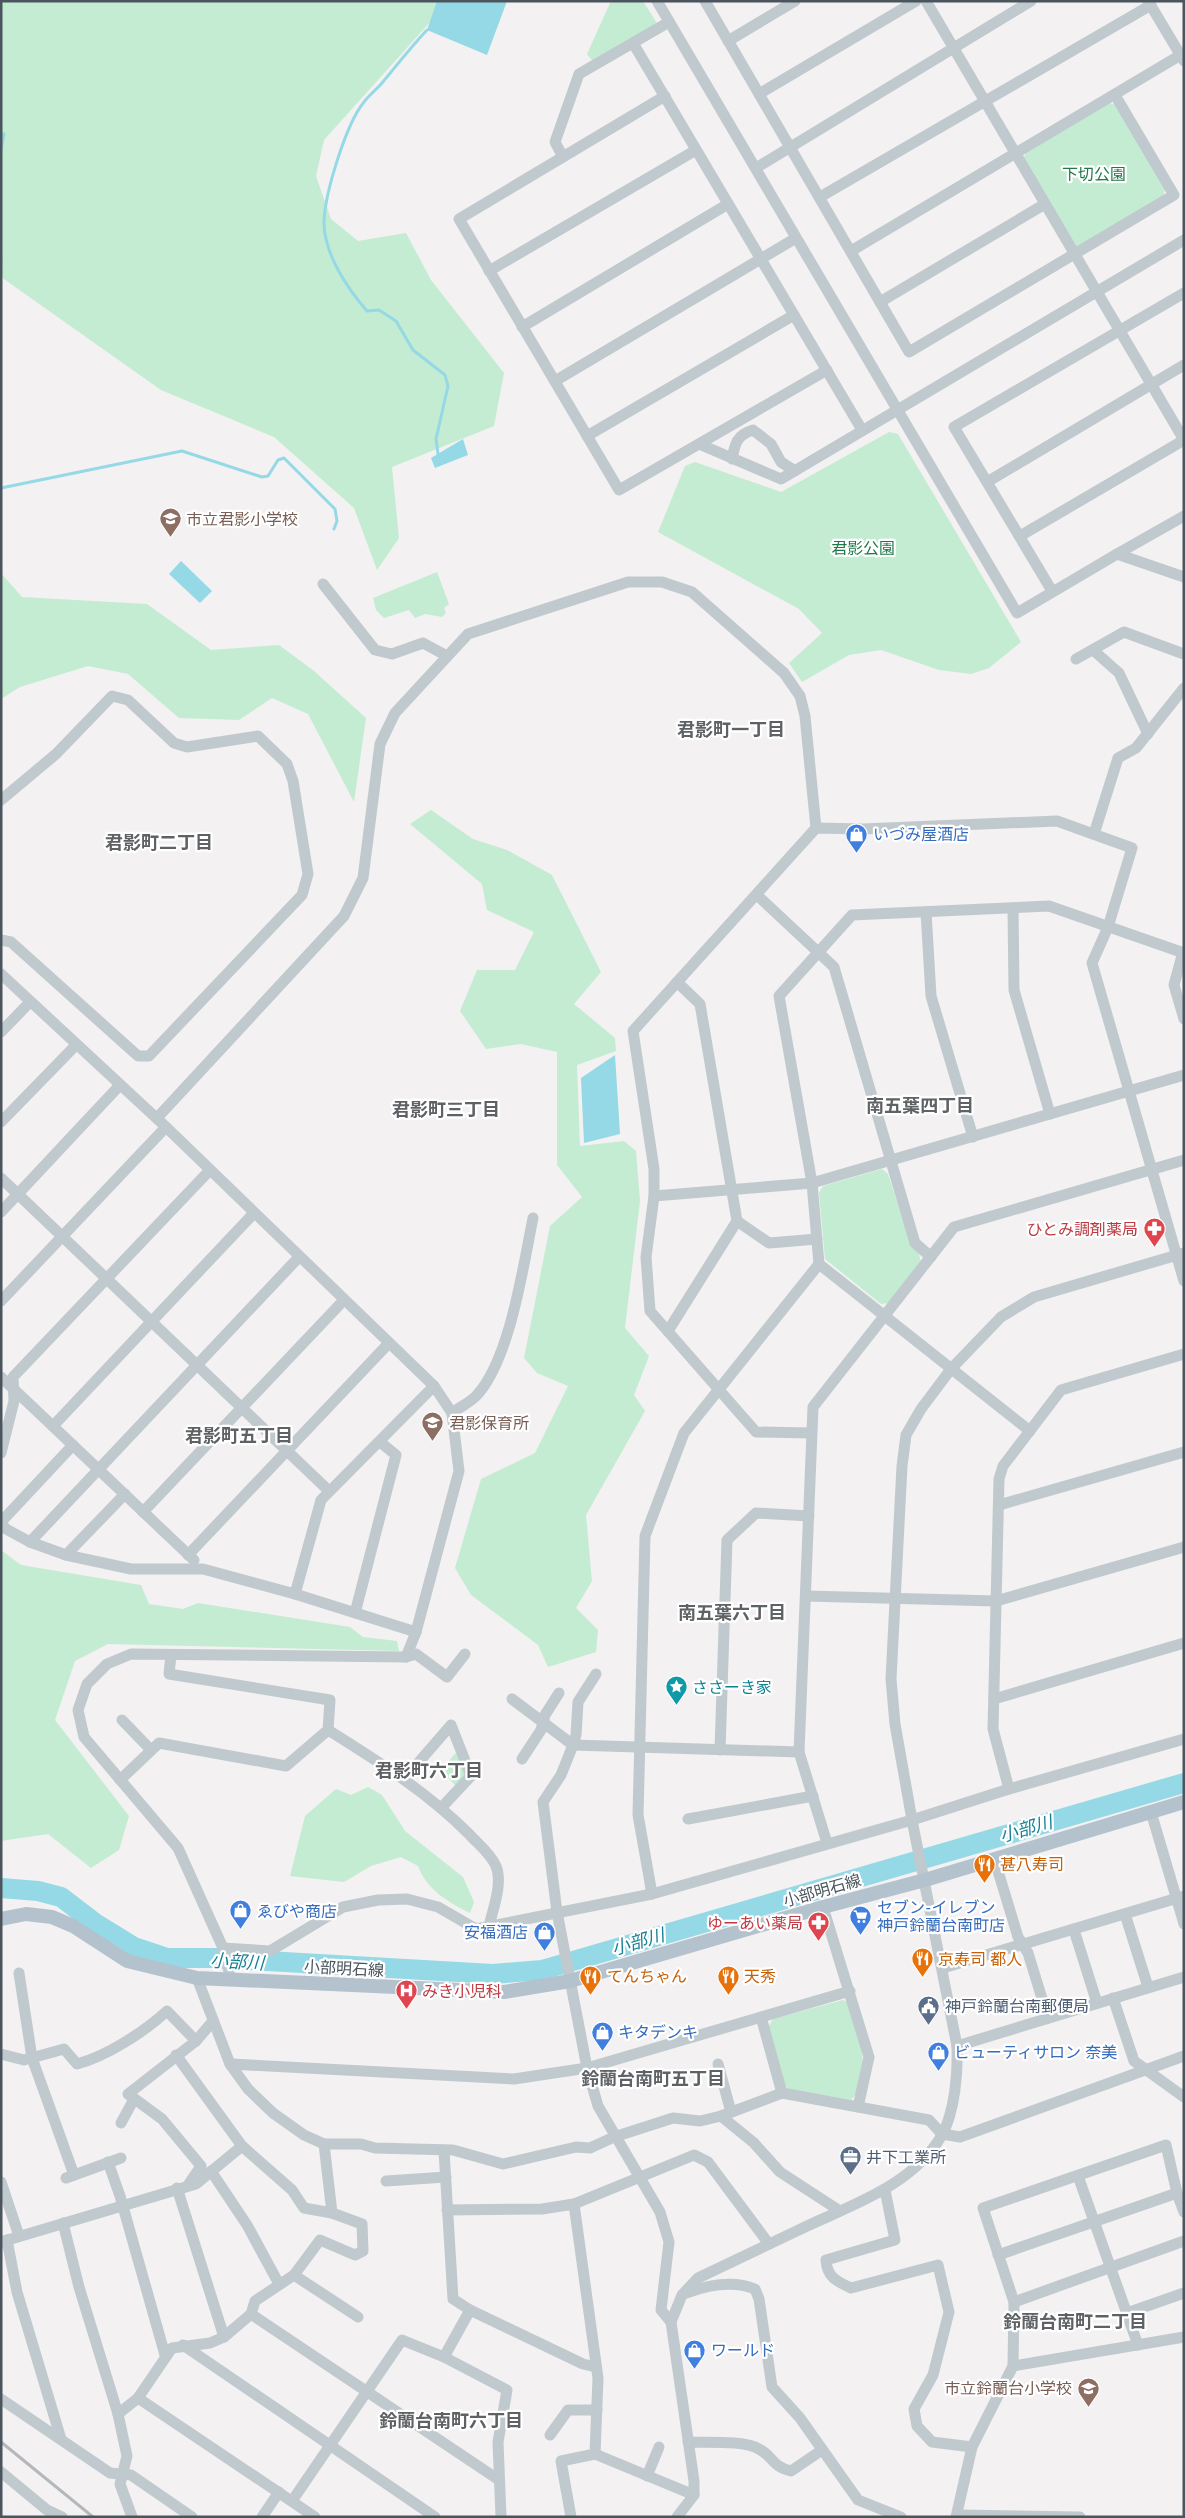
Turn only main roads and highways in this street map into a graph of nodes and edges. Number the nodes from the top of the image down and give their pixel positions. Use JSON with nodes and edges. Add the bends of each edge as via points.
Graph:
{"nodes":[{"id":1,"x":1184,"y":1802,"type":"edge"},
{"id":2,"x":1,"y":1919,"type":"edge"}],
"edges":[{"from":1,"to":2,"type":"main road","name":"小部明石線","via":[[994,1858],[923,1873],[823,1907],[504,1992],[229,1974],[197,1978],[126,1962],[73,1926],[52,1917],[26,1914]]}]}
